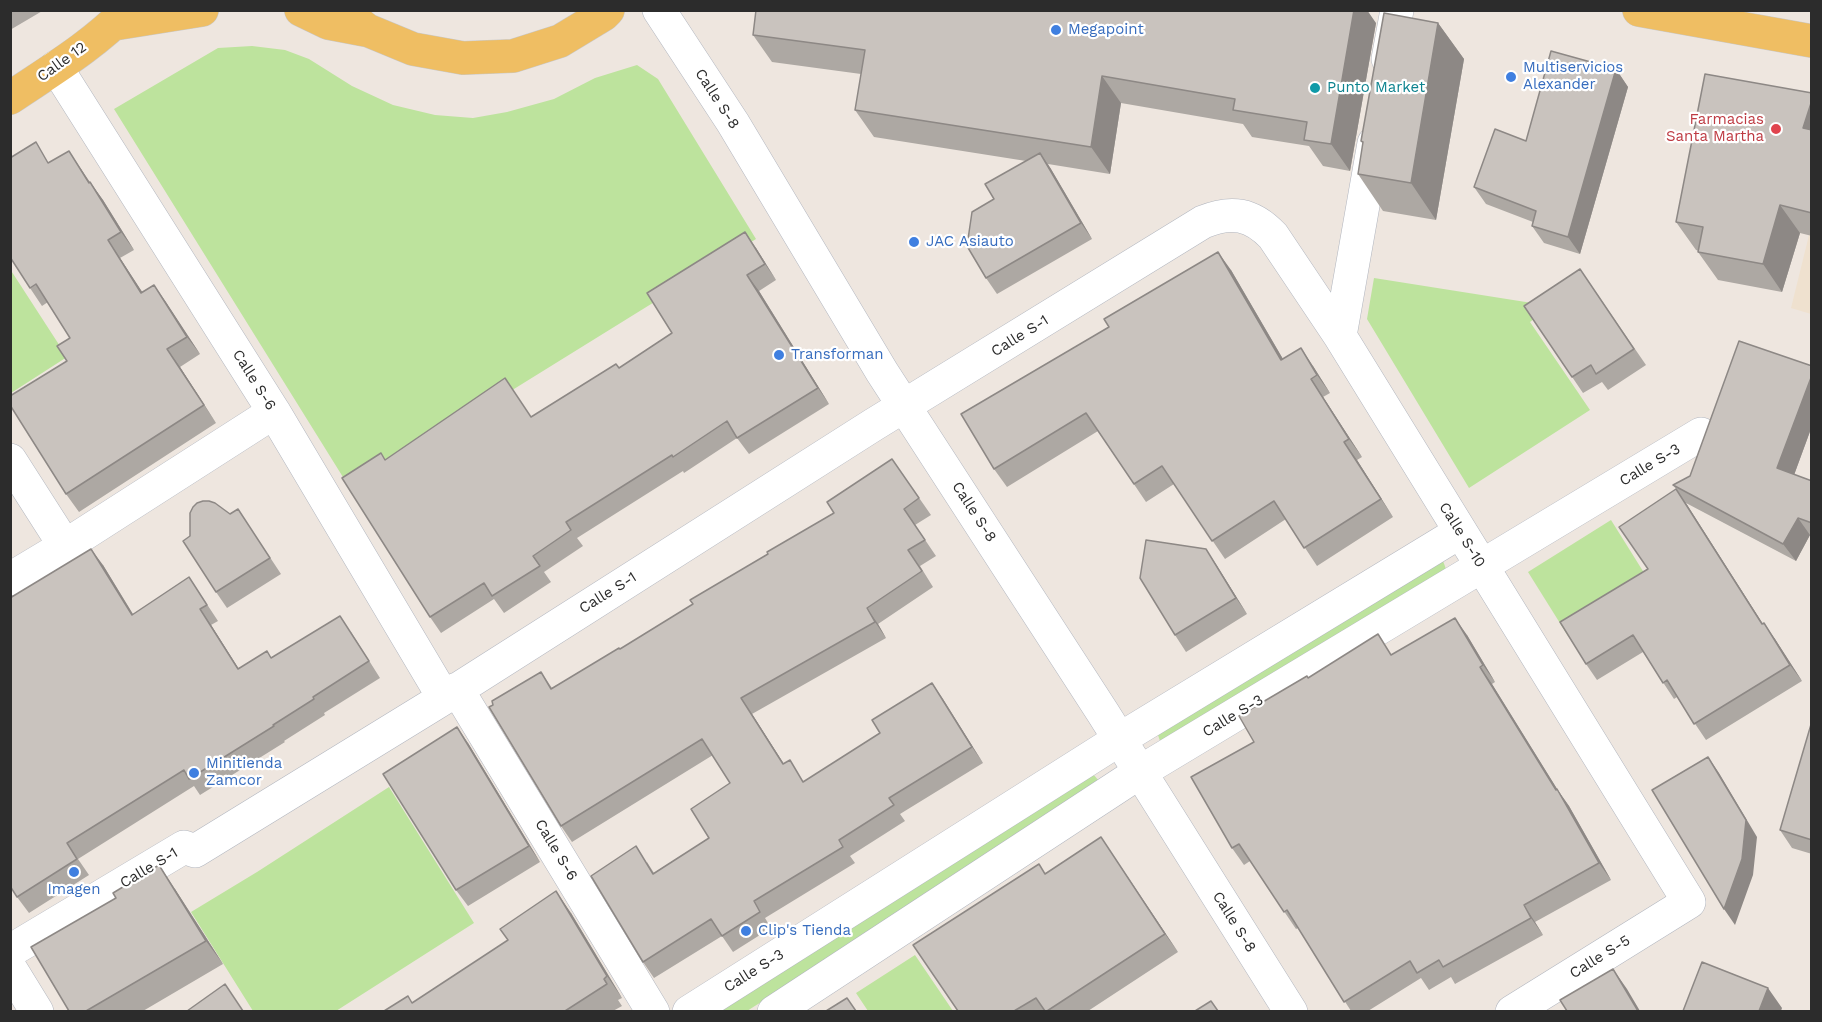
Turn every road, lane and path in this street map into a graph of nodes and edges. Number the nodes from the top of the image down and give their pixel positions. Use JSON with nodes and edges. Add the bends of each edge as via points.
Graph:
{"nodes":[{"id":1,"x":202,"y":10,"type":"edge"},
{"id":2,"x":301,"y":10,"type":"edge"},
{"id":3,"x":608,"y":10,"type":"edge"},
{"id":4,"x":659,"y":10,"type":"edge"},
{"id":5,"x":1397,"y":10,"type":"edge"},
{"id":6,"x":1639,"y":10,"type":"edge"},
{"id":7,"x":117,"y":15,"type":"edge"},
{"id":8,"x":355,"y":20,"type":"edge"},
{"id":9,"x":1812,"y":41,"type":"edge"},
{"id":10,"x":56,"y":67,"type":"junction"},
{"id":11,"x":1384,"y":83,"type":"edge"},
{"id":12,"x":10,"y":98,"type":"edge"},
{"id":13,"x":1378,"y":118,"type":"edge"},
{"id":14,"x":1203,"y":222,"type":"joint"},
{"id":15,"x":1340,"y":336,"type":"junction"},
{"id":16,"x":905,"y":406,"type":"junction"},
{"id":17,"x":274,"y":412,"type":"junction"},
{"id":18,"x":1701,"y":434,"type":"dead end"},
{"id":19,"x":10,"y":460,"type":"edge"},
{"id":20,"x":1460,"y":532,"type":"junction"},
{"id":21,"x":66,"y":546,"type":"junction"},
{"id":22,"x":1482,"y":567,"type":"junction"},
{"id":23,"x":10,"y":579,"type":"edge"},
{"id":24,"x":451,"y":693,"type":"junction"},
{"id":25,"x":1119,"y":739,"type":"junction"},
{"id":26,"x":1140,"y":772,"type":"junction"},
{"id":27,"x":1689,"y":902,"type":"joint"},
{"id":28,"x":10,"y":951,"type":"edge"},
{"id":29,"x":10,"y":968,"type":"edge"},
{"id":30,"x":37,"y":1011,"type":"edge"},
{"id":31,"x":653,"y":1011,"type":"edge"},
{"id":32,"x":689,"y":1011,"type":"edge"},
{"id":33,"x":774,"y":1011,"type":"edge"},
{"id":34,"x":1291,"y":1011,"type":"edge"},
{"id":35,"x":1512,"y":1011,"type":"edge"}],
"edges":[{"from":1,"to":7,"type":"main road","name":"Calle 12"},
{"from":2,"to":8,"type":"main road","via":[[328,23]]},
{"from":3,"to":8,"type":"main road","via":[[560,41],[513,56],[463,58],[413,50]]},
{"from":4,"to":16,"type":"street","name":"Calle S-8","via":[[733,123]]},
{"from":5,"to":11,"type":"street"},
{"from":6,"to":9,"type":"main road"},
{"from":7,"to":10,"type":"main road","name":"Calle 12"},
{"from":10,"to":12,"type":"main road","name":"Calle 12"},
{"from":10,"to":17,"type":"street","name":"Calle S-6"},
{"from":13,"to":15,"type":"street"},
{"from":14,"to":15,"type":"street","name":"Calle S-10","via":[[1233,215],[1263,226]]},
{"from":14,"to":16,"type":"street","name":"Calle S-1"},
{"from":15,"to":20,"type":"street","name":"Calle S-10"},
{"from":16,"to":24,"type":"street","name":"Calle S-1"},
{"from":16,"to":25,"type":"street","name":"Calle S-8"},
{"from":17,"to":21,"type":"street"},
{"from":17,"to":24,"type":"street","name":"Calle S-6"},
{"from":18,"to":22,"type":"street","name":"Calle S-3"},
{"from":19,"to":21,"type":"street"},
{"from":20,"to":22,"type":"street","name":"Calle S-10"},
{"from":20,"to":25,"type":"street","name":"Calle S-3"},
{"from":21,"to":23,"type":"street"},
{"from":22,"to":26,"type":"street","name":"Calle S-3"},
{"from":22,"to":27,"type":"street","name":"Calle S-10"},
{"from":24,"to":28,"type":"street","name":"Calle S-1","via":[[195,851],[184,847]]},
{"from":24,"to":31,"type":"street","name":"Calle S-6"},
{"from":25,"to":26,"type":"street","name":"Calle S-8"},
{"from":25,"to":32,"type":"street","name":"Calle S-3"},
{"from":26,"to":33,"type":"street","name":"Calle S-3"},
{"from":26,"to":34,"type":"street","name":"Calle S-8"},
{"from":27,"to":35,"type":"street","name":"Calle S-5"},
{"from":29,"to":30,"type":"street"}]}
